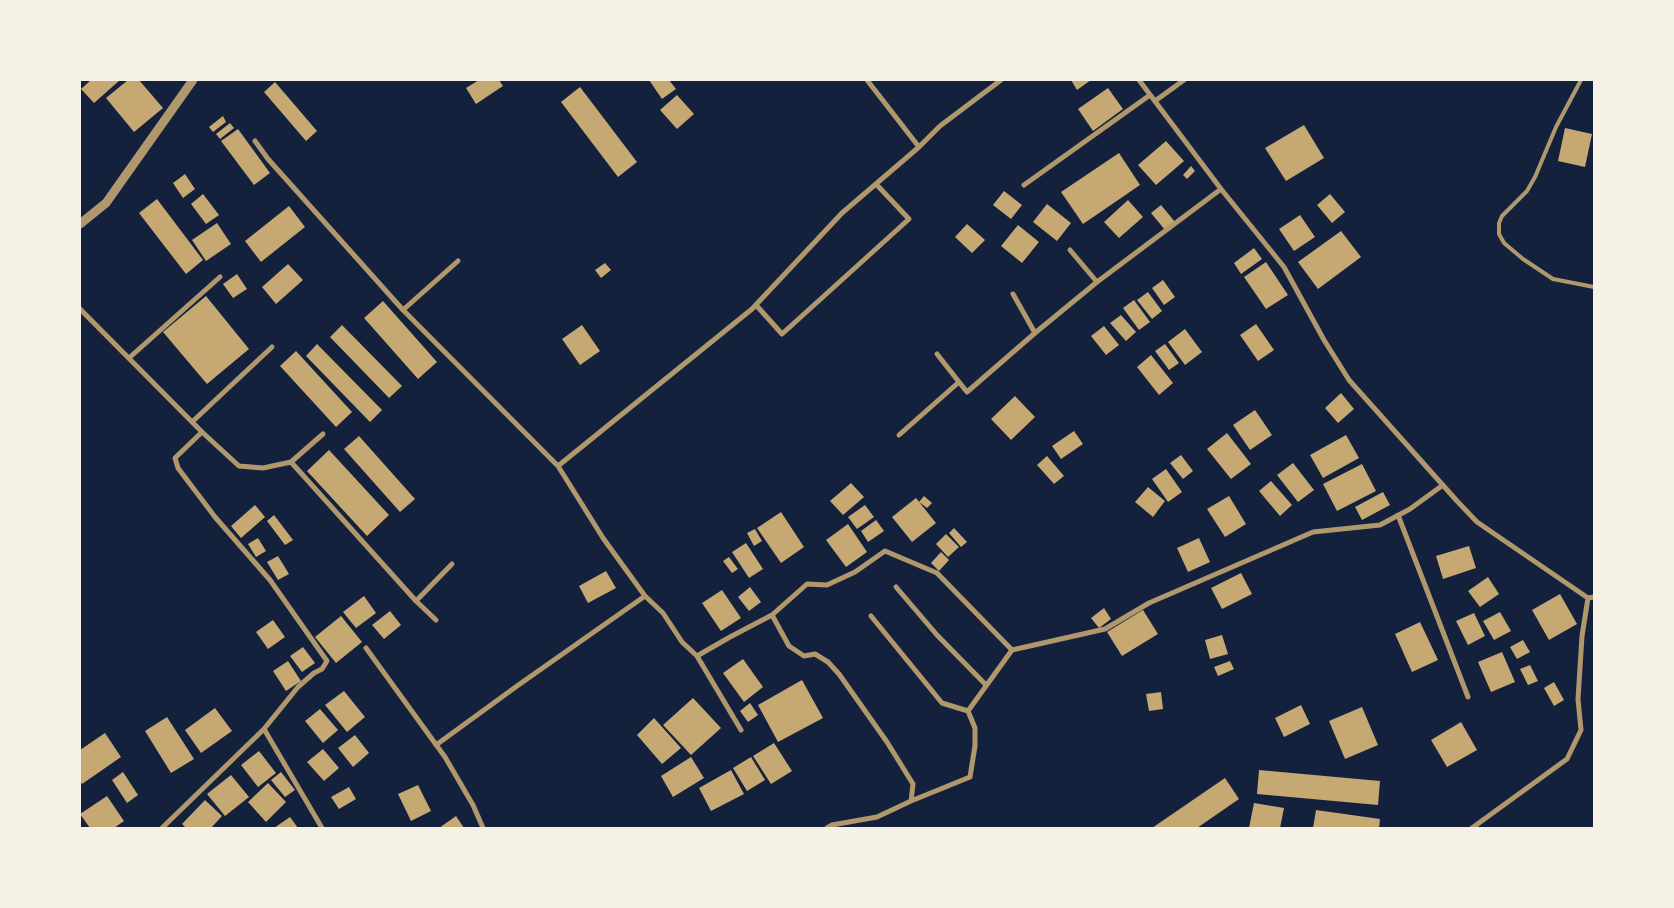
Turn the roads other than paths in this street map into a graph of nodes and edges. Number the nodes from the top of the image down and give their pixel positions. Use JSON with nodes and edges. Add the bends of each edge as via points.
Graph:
{"nodes":[{"id":1,"x":193,"y":80,"type":"edge"},
{"id":2,"x":867,"y":80,"type":"edge"},
{"id":3,"x":1001,"y":80,"type":"edge"},
{"id":4,"x":1139,"y":80,"type":"edge"},
{"id":5,"x":1184,"y":80,"type":"edge"},
{"id":6,"x":1581,"y":80,"type":"edge"},
{"id":7,"x":1150,"y":95,"type":"junction"},
{"id":8,"x":1155,"y":101,"type":"junction"},
{"id":9,"x":255,"y":141,"type":"dead end"},
{"id":10,"x":919,"y":148,"type":"junction"},
{"id":11,"x":876,"y":184,"type":"junction"},
{"id":12,"x":1024,"y":185,"type":"dead end"},
{"id":13,"x":1221,"y":189,"type":"junction"},
{"id":14,"x":80,"y":224,"type":"edge"},
{"id":15,"x":1070,"y":250,"type":"dead end"},
{"id":16,"x":458,"y":260,"type":"dead end"},
{"id":17,"x":220,"y":277,"type":"dead end"},
{"id":18,"x":1097,"y":282,"type":"junction"},
{"id":19,"x":1594,"y":287,"type":"edge"},
{"id":20,"x":1013,"y":294,"type":"dead end"},
{"id":21,"x":756,"y":305,"type":"junction"},
{"id":22,"x":80,"y":309,"type":"edge"},
{"id":23,"x":403,"y":310,"type":"junction"},
{"id":24,"x":1035,"y":332,"type":"junction"},
{"id":25,"x":272,"y":347,"type":"dead end"},
{"id":26,"x":937,"y":354,"type":"dead end"},
{"id":27,"x":129,"y":358,"type":"junction"},
{"id":28,"x":959,"y":382,"type":"junction"},
{"id":29,"x":192,"y":422,"type":"junction"},
{"id":30,"x":202,"y":432,"type":"junction"},
{"id":31,"x":323,"y":434,"type":"dead end"},
{"id":32,"x":899,"y":435,"type":"dead end"},
{"id":33,"x":291,"y":462,"type":"junction"},
{"id":34,"x":558,"y":466,"type":"junction"},
{"id":35,"x":1443,"y":484,"type":"junction"},
{"id":36,"x":1398,"y":515,"type":"junction"},
{"id":37,"x":452,"y":564,"type":"dead end"},
{"id":38,"x":896,"y":586,"type":"dead end"},
{"id":39,"x":645,"y":596,"type":"junction"},
{"id":40,"x":1591,"y":598,"type":"edge"},
{"id":41,"x":416,"y":601,"type":"junction"},
{"id":42,"x":772,"y":615,"type":"junction"},
{"id":43,"x":871,"y":616,"type":"dead end"},
{"id":44,"x":436,"y":620,"type":"dead end"},
{"id":45,"x":366,"y":648,"type":"dead end"},
{"id":46,"x":1012,"y":650,"type":"junction"},
{"id":47,"x":697,"y":656,"type":"junction"},
{"id":48,"x":986,"y":685,"type":"junction"},
{"id":49,"x":1468,"y":697,"type":"dead end"},
{"id":50,"x":968,"y":711,"type":"junction"},
{"id":51,"x":264,"y":728,"type":"junction"},
{"id":52,"x":741,"y":730,"type":"dead end"},
{"id":53,"x":436,"y":745,"type":"junction"},
{"id":54,"x":911,"y":801,"type":"junction"},
{"id":55,"x":162,"y":828,"type":"edge"},
{"id":56,"x":322,"y":828,"type":"edge"},
{"id":57,"x":483,"y":828,"type":"edge"},
{"id":58,"x":827,"y":828,"type":"edge"},
{"id":59,"x":1472,"y":828,"type":"edge"}],
"edges":[{"from":1,"to":14,"type":"street","via":[[106,203]]},
{"from":2,"to":10,"type":"street"},
{"from":3,"to":10,"type":"street","via":[[940,126]]},
{"from":4,"to":7,"type":"street"},
{"from":5,"to":8,"type":"street"},
{"from":6,"to":19,"type":"lane","via":[[1527,191],[1502,216],[1499,234],[1504,243],[1523,259],[1553,279]]},
{"from":7,"to":8,"type":"street"},
{"from":7,"to":12,"type":"street"},
{"from":8,"to":13,"type":"street"},
{"from":9,"to":23,"type":"street"},
{"from":10,"to":11,"type":"street"},
{"from":11,"to":21,"type":"street","via":[[842,213]]},
{"from":11,"to":21,"type":"street","via":[[909,219],[782,334]]},
{"from":13,"to":18,"type":"street"},
{"from":13,"to":35,"type":"street","via":[[1284,267],[1349,380]]},
{"from":15,"to":18,"type":"street"},
{"from":16,"to":23,"type":"street"},
{"from":17,"to":27,"type":"street"},
{"from":18,"to":24,"type":"street"},
{"from":20,"to":24,"type":"street"},
{"from":21,"to":34,"type":"street"},
{"from":22,"to":27,"type":"street"},
{"from":23,"to":34,"type":"street"},
{"from":24,"to":28,"type":"street","via":[[967,392]]},
{"from":25,"to":29,"type":"street"},
{"from":26,"to":28,"type":"street"},
{"from":27,"to":29,"type":"street"},
{"from":28,"to":32,"type":"street"},
{"from":29,"to":30,"type":"street"},
{"from":30,"to":33,"type":"street","via":[[239,466],[264,468]]},
{"from":30,"to":51,"type":"street","via":[[175,458],[178,468],[215,517],[270,580],[327,661],[322,669],[298,687]]},
{"from":31,"to":33,"type":"street"},
{"from":33,"to":41,"type":"street"},
{"from":34,"to":39,"type":"street","via":[[602,538]]},
{"from":35,"to":36,"type":"street"},
{"from":35,"to":40,"type":"street","via":[[1477,522]]},
{"from":36,"to":46,"type":"street","via":[[1380,525],[1313,532],[1149,604],[1105,629]]},
{"from":36,"to":49,"type":"street"},
{"from":37,"to":41,"type":"street"},
{"from":38,"to":48,"type":"street","via":[[937,635]]},
{"from":39,"to":47,"type":"street","via":[[664,613],[682,642]]},
{"from":39,"to":53,"type":"street"},
{"from":40,"to":59,"type":"street","via":[[1582,636],[1578,699],[1581,730],[1567,759]]},
{"from":41,"to":44,"type":"street"},
{"from":42,"to":46,"type":"street","via":[[807,584],[827,585],[855,572],[886,551],[937,573]]},
{"from":42,"to":47,"type":"street"},
{"from":42,"to":54,"type":"street","via":[[789,646],[804,656],[815,654],[839,674],[913,784]]},
{"from":43,"to":50,"type":"street","via":[[942,703]]},
{"from":45,"to":53,"type":"street"},
{"from":46,"to":48,"type":"street"},
{"from":47,"to":52,"type":"street"},
{"from":48,"to":50,"type":"street"},
{"from":50,"to":54,"type":"street","via":[[975,728],[970,777]]},
{"from":51,"to":55,"type":"street"},
{"from":51,"to":56,"type":"street"},
{"from":53,"to":57,"type":"street","via":[[473,805]]},
{"from":54,"to":58,"type":"street","via":[[878,817]]}]}
